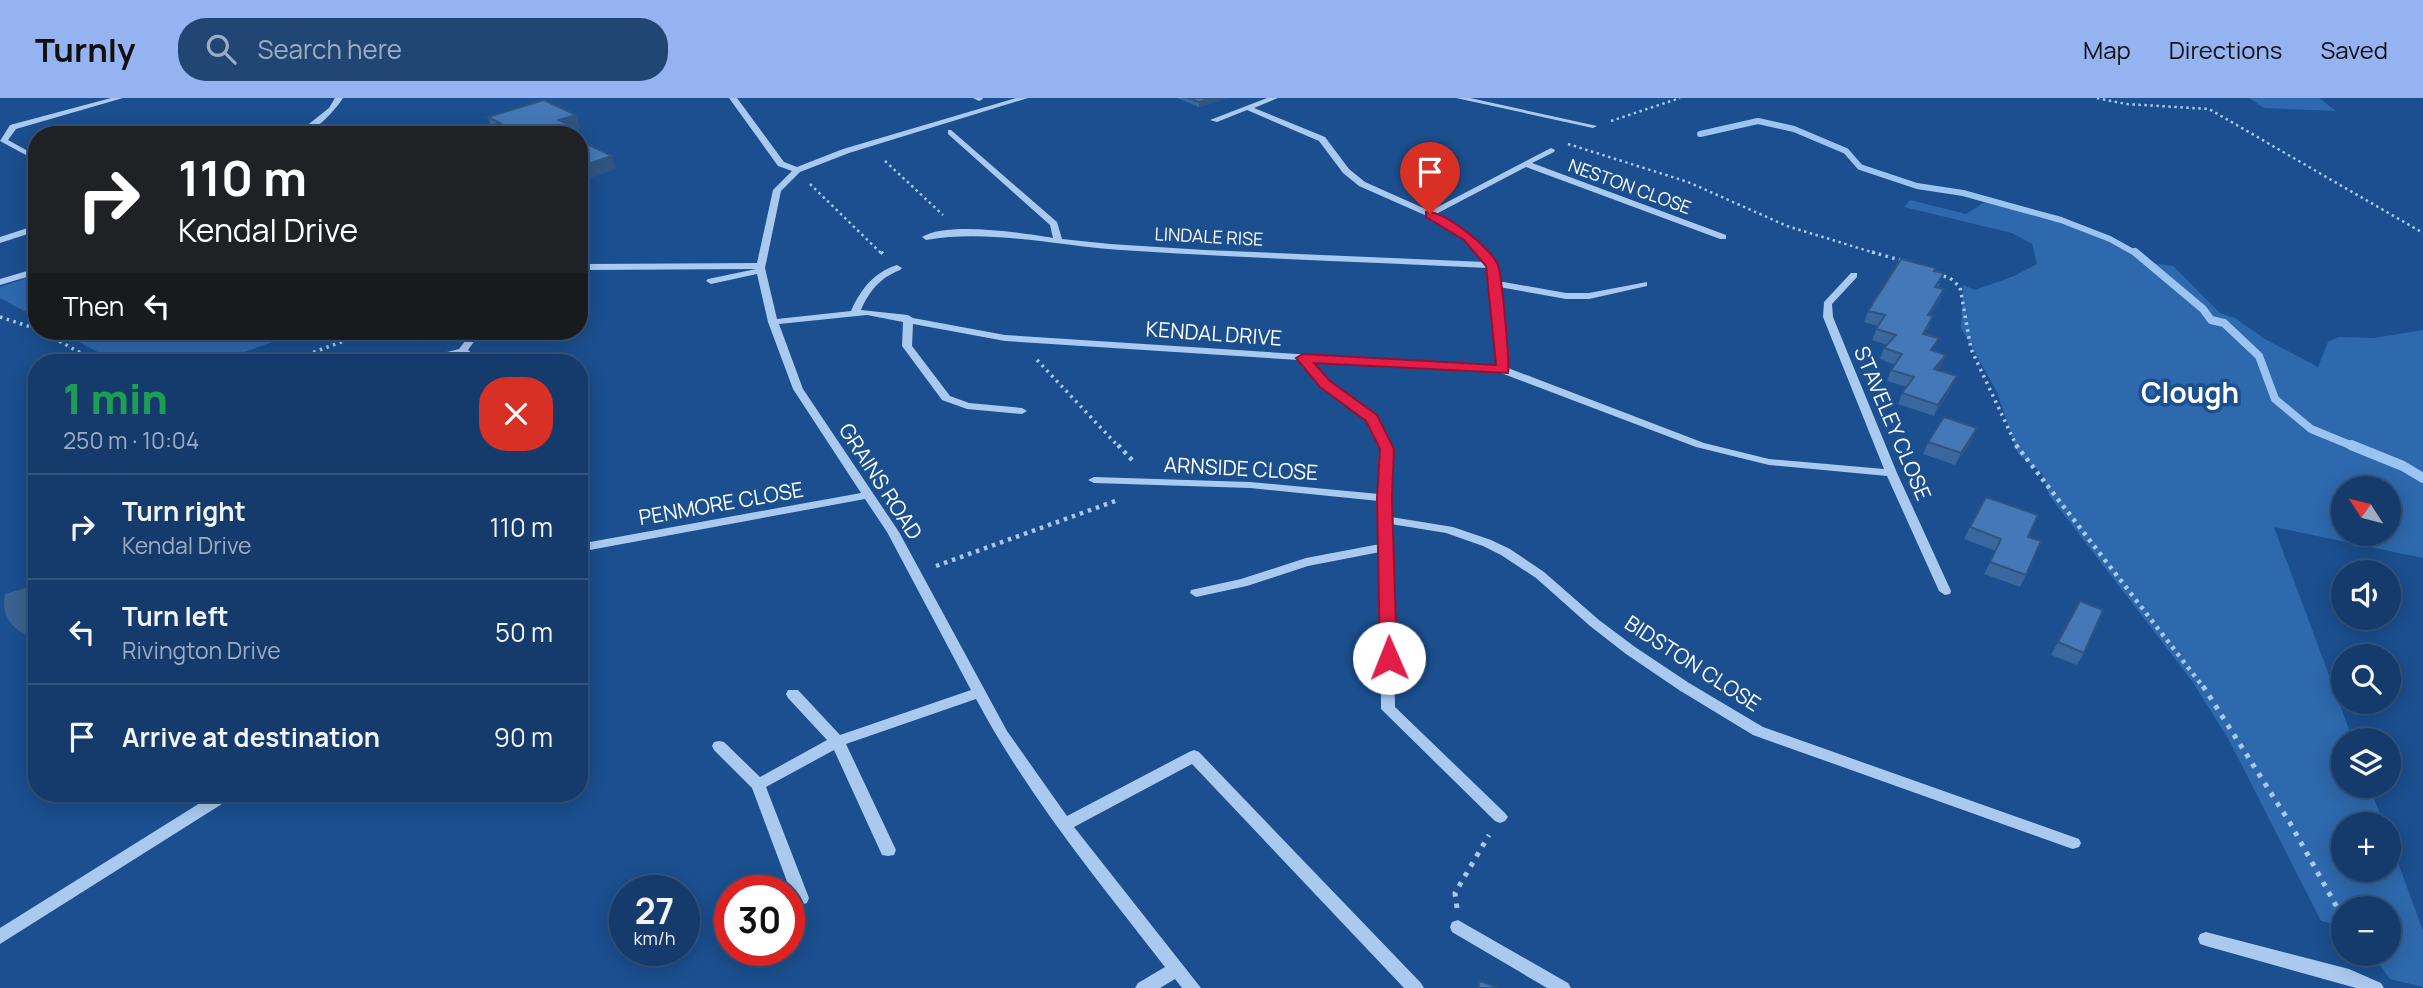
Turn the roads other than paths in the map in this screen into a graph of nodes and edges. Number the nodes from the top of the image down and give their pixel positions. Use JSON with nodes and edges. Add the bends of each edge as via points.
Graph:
{"nodes":[{"id":1,"x":119,"y":98,"type":"edge"},
{"id":2,"x":339,"y":98,"type":"edge"},
{"id":3,"x":733,"y":98,"type":"edge"},
{"id":4,"x":1024,"y":98,"type":"edge"},
{"id":5,"x":1274,"y":98,"type":"edge"},
{"id":6,"x":1460,"y":98,"type":"edge"},
{"id":7,"x":1248,"y":108,"type":"junction"},
{"id":8,"x":1214,"y":120,"type":"dead end"},
{"id":9,"x":310,"y":126,"type":"edge"},
{"id":10,"x":1593,"y":126,"type":"road end"},
{"id":11,"x":951,"y":132,"type":"dead end"},
{"id":12,"x":1551,"y":150,"type":"dead end"},
{"id":13,"x":28,"y":154,"type":"edge"},
{"id":14,"x":1526,"y":164,"type":"junction"},
{"id":15,"x":793,"y":173,"type":"junction"},
{"id":16,"x":1430,"y":214,"type":"junction"},
{"id":17,"x":28,"y":231,"type":"edge"},
{"id":18,"x":926,"y":237,"type":"dead end"},
{"id":19,"x":1723,"y":237,"type":"dead end"},
{"id":20,"x":0,"y":240,"type":"edge"},
{"id":21,"x":1058,"y":242,"type":"junction"},
{"id":22,"x":1492,"y":265,"type":"junction"},
{"id":23,"x":588,"y":267,"type":"edge"},
{"id":24,"x":761,"y":268,"type":"junction"},
{"id":25,"x":897,"y":268,"type":"road end"},
{"id":26,"x":28,"y":274,"type":"edge"},
{"id":27,"x":1854,"y":275,"type":"dead end"},
{"id":28,"x":711,"y":281,"type":"dead end"},
{"id":29,"x":0,"y":282,"type":"edge"},
{"id":30,"x":1494,"y":283,"type":"junction"},
{"id":31,"x":1644,"y":284,"type":"dead end"},
{"id":32,"x":855,"y":313,"type":"junction"},
{"id":33,"x":908,"y":318,"type":"junction"},
{"id":34,"x":774,"y":322,"type":"junction"},
{"id":35,"x":470,"y":340,"type":"edge"},
{"id":36,"x":463,"y":351,"type":"junction"},
{"id":37,"x":451,"y":354,"type":"edge"},
{"id":38,"x":467,"y":354,"type":"edge"},
{"id":39,"x":1303,"y":358,"type":"junction"},
{"id":40,"x":1503,"y":370,"type":"junction"},
{"id":41,"x":1022,"y":411,"type":"dead end"},
{"id":42,"x":1891,"y":473,"type":"junction"},
{"id":43,"x":1094,"y":480,"type":"dead end"},
{"id":44,"x":870,"y":495,"type":"junction"},
{"id":45,"x":1385,"y":498,"type":"junction"},
{"id":46,"x":1387,"y":520,"type":"junction"},
{"id":47,"x":588,"y":546,"type":"edge"},
{"id":48,"x":1386,"y":547,"type":"junction"},
{"id":49,"x":1945,"y":591,"type":"dead end"},
{"id":50,"x":1196,"y":593,"type":"dead end"},
{"id":51,"x":980,"y":692,"type":"junction"},
{"id":52,"x":793,"y":694,"type":"dead end"},
{"id":53,"x":837,"y":741,"type":"junction"},
{"id":54,"x":719,"y":746,"type":"dead end"},
{"id":55,"x":758,"y":785,"type":"junction"},
{"id":56,"x":214,"y":802,"type":"edge"},
{"id":57,"x":1500,"y":817,"type":"road end"},
{"id":58,"x":1064,"y":825,"type":"junction"},
{"id":59,"x":2074,"y":844,"type":"dead end"},
{"id":60,"x":888,"y":850,"type":"dead end"},
{"id":61,"x":792,"y":875,"type":"edge"},
{"id":62,"x":1458,"y":926,"type":"road end"},
{"id":63,"x":0,"y":937,"type":"edge"},
{"id":64,"x":2206,"y":939,"type":"dead end"},
{"id":65,"x":1177,"y":969,"type":"junction"},
{"id":66,"x":1144,"y":988,"type":"edge"},
{"id":67,"x":1192,"y":988,"type":"edge"},
{"id":68,"x":1415,"y":988,"type":"edge"},
{"id":69,"x":1562,"y":988,"type":"edge"},
{"id":70,"x":2375,"y":988,"type":"edge"}],
"edges":[{"from":1,"to":13,"type":"street","via":[[13,127],[4,141]]},
{"from":2,"to":9,"type":"street"},
{"from":3,"to":15,"type":"street","via":[[780,164]]},
{"from":4,"to":15,"type":"street","via":[[846,151]]},
{"from":5,"to":7,"type":"street"},
{"from":6,"to":10,"type":"street"},
{"from":7,"to":8,"type":"street"},
{"from":7,"to":16,"type":"street","via":[[1322,139],[1362,184]]},
{"from":11,"to":21,"type":"street","via":[[1054,223]]},
{"from":12,"to":14,"type":"street"},
{"from":14,"to":16,"type":"street"},
{"from":14,"to":19,"type":"street","name":"NESTON CLOSE"},
{"from":15,"to":24,"type":"street","name":"GRAINS ROAD","via":[[777,190]]},
{"from":16,"to":22,"type":"street","via":[[1468,237]]},
{"from":17,"to":20,"type":"street"},
{"from":18,"to":21,"type":"street","name":"LINDALE RISE","via":[[976,230]]},
{"from":21,"to":22,"type":"street","name":"LINDALE RISE"},
{"from":22,"to":30,"type":"street"},
{"from":23,"to":24,"type":"street"},
{"from":24,"to":28,"type":"street"},
{"from":24,"to":34,"type":"street","name":"GRAINS ROAD"},
{"from":25,"to":32,"type":"street","via":[[876,277]]},
{"from":26,"to":29,"type":"street"},
{"from":27,"to":42,"type":"street","name":"STAVELEY CLOSE","via":[[1826,310]]},
{"from":30,"to":31,"type":"street","via":[[1566,296]]},
{"from":30,"to":40,"type":"street"},
{"from":32,"to":33,"type":"street","name":"KENDAL DRIVE"},
{"from":32,"to":34,"type":"street","name":"KENDAL DRIVE"},
{"from":33,"to":39,"type":"street","name":"KENDAL DRIVE","via":[[1017,339]]},
{"from":33,"to":41,"type":"street","via":[[907,346],[946,398],[967,406]]},
{"from":34,"to":44,"type":"street","name":"GRAINS ROAD","via":[[798,390]]},
{"from":35,"to":36,"type":"street"},
{"from":36,"to":37,"type":"street"},
{"from":36,"to":38,"type":"street"},
{"from":39,"to":40,"type":"street","name":"KENDAL DRIVE"},
{"from":39,"to":45,"type":"street","via":[[1325,384],[1372,418],[1387,449]]},
{"from":40,"to":42,"type":"street","name":"KENDAL DRIVE","via":[[1700,445],[1769,462]]},
{"from":42,"to":49,"type":"street","name":"STAVELEY CLOSE"},
{"from":43,"to":45,"type":"street","name":"ARNSIDE CLOSE","via":[[1250,485]]},
{"from":44,"to":47,"type":"street","name":"PENMORE CLOSE"},
{"from":44,"to":51,"type":"street","name":"GRAINS ROAD"},
{"from":45,"to":46,"type":"street"},
{"from":46,"to":48,"type":"street"},
{"from":46,"to":59,"type":"street","name":"BIDSTON CLOSE","via":[[1433,524],[1475,537],[1537,573],[1613,638],[1709,704],[1758,730]]},
{"from":48,"to":50,"type":"street","via":[[1306,562]]},
{"from":48,"to":57,"type":"street","via":[[1388,709]]},
{"from":51,"to":53,"type":"street"},
{"from":51,"to":58,"type":"street","name":"GRAINS ROAD","via":[[1002,734]]},
{"from":52,"to":53,"type":"street"},
{"from":53,"to":55,"type":"street"},
{"from":53,"to":60,"type":"street"},
{"from":54,"to":55,"type":"street"},
{"from":55,"to":61,"type":"street"},
{"from":56,"to":63,"type":"street"},
{"from":58,"to":65,"type":"street","name":"GRAINS ROAD"},
{"from":58,"to":68,"type":"street","via":[[1194,756]]},
{"from":62,"to":69,"type":"street"},
{"from":64,"to":70,"type":"street"},
{"from":65,"to":66,"type":"street"},
{"from":65,"to":67,"type":"street","name":"GRAINS ROAD"}]}
